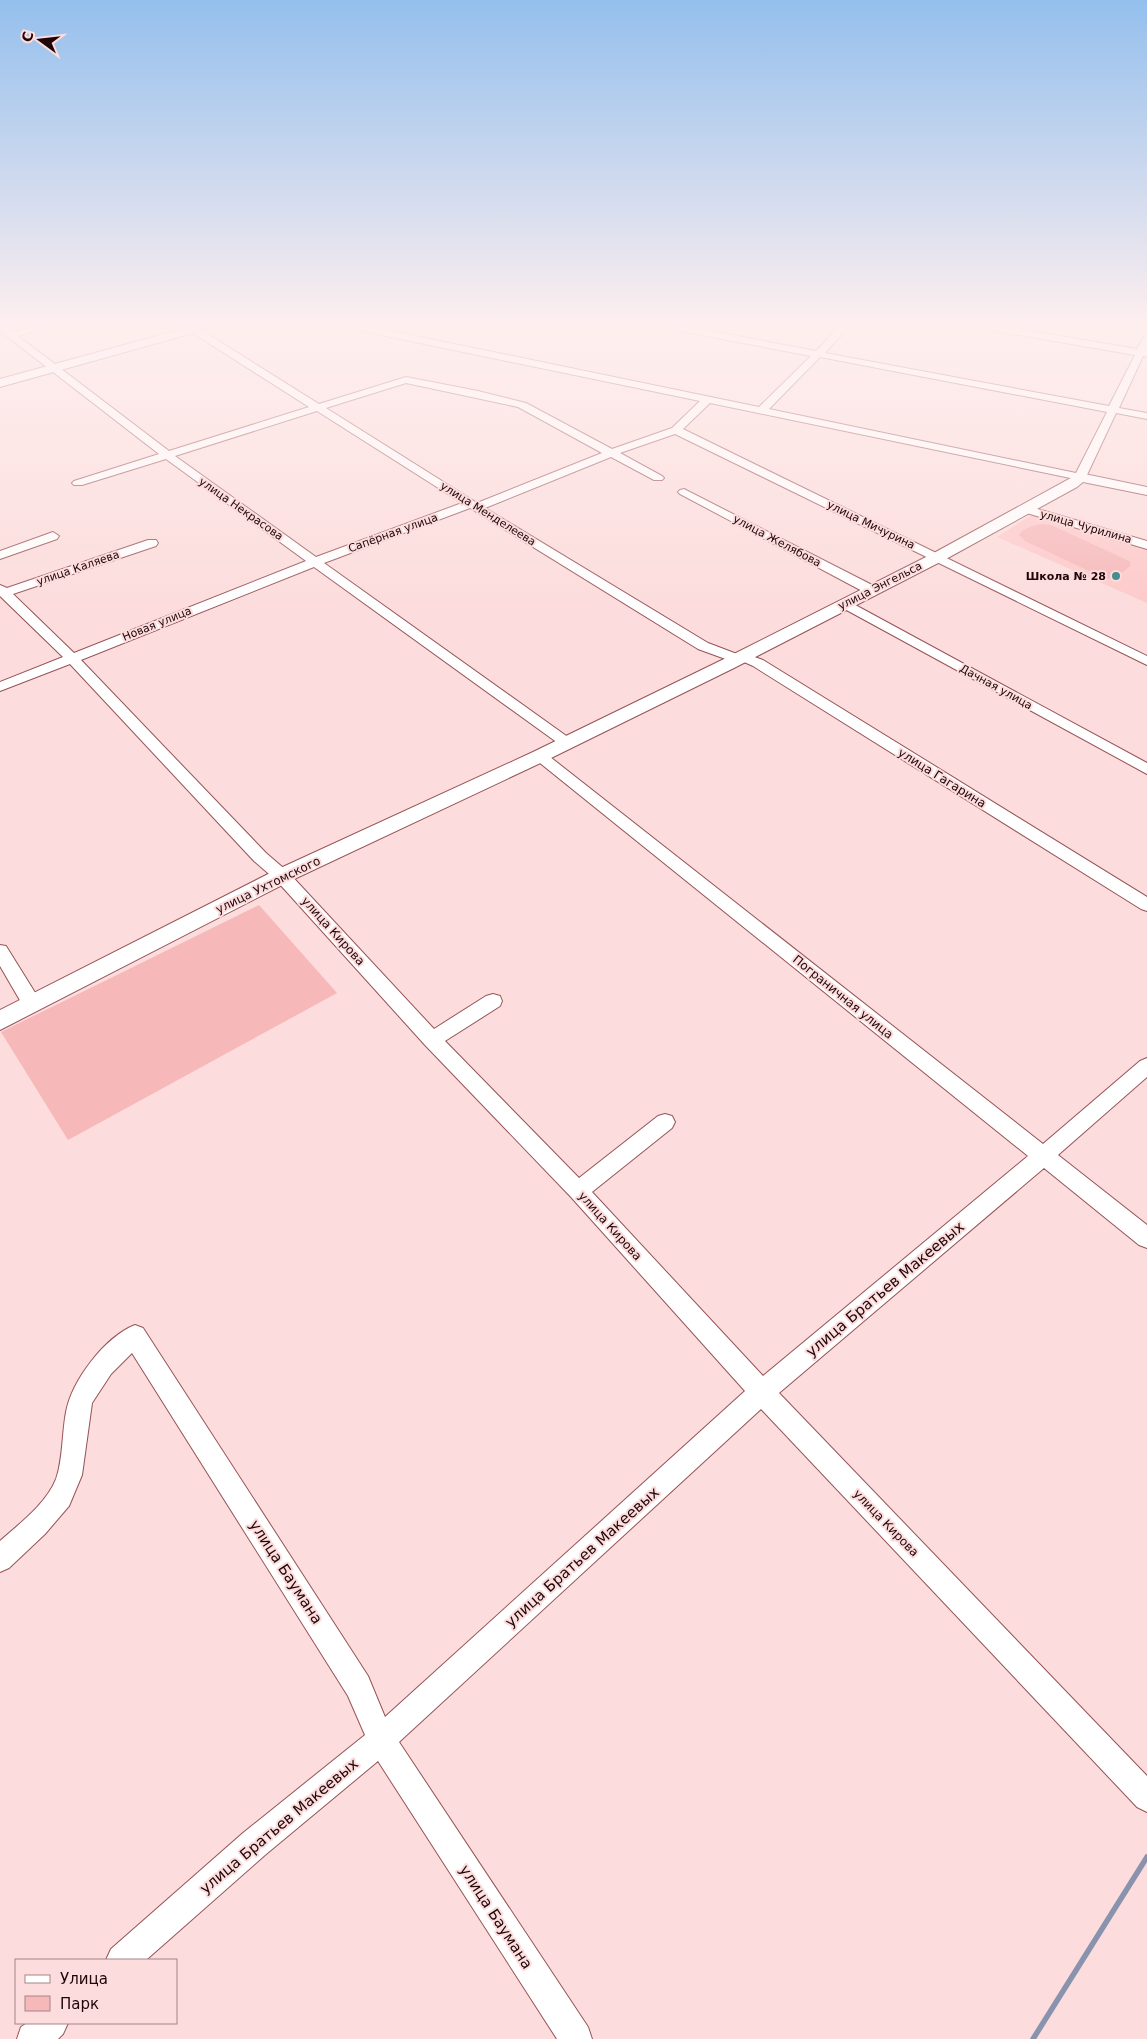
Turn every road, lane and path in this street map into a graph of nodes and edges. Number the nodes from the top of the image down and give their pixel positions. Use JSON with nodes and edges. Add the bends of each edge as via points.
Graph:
{"nodes":[{"id":1,"x":125,"y":423,"type":"edge"},
{"id":2,"x":269,"y":423,"type":"edge"},
{"id":3,"x":342,"y":423,"type":"edge"},
{"id":4,"x":554,"y":423,"type":"edge"},
{"id":5,"x":683,"y":423,"type":"edge"},
{"id":6,"x":815,"y":423,"type":"edge"},
{"id":7,"x":1106,"y":423,"type":"edge"},
{"id":8,"x":676,"y":430,"type":"junction"},
{"id":9,"x":611,"y":453,"type":"junction"},
{"id":10,"x":166,"y":455,"type":"junction"},
{"id":11,"x":1080,"y":477,"type":"junction"},
{"id":12,"x":658,"y":478,"type":"dead end"},
{"id":13,"x":78,"y":483,"type":"dead end"},
{"id":14,"x":1147,"y":491,"type":"edge"},
{"id":15,"x":684,"y":492,"type":"dead end"},
{"id":16,"x":474,"y":505,"type":"junction"},
{"id":17,"x":1024,"y":509,"type":"junction"},
{"id":18,"x":53,"y":536,"type":"dead end"},
{"id":19,"x":152,"y":543,"type":"dead end"},
{"id":20,"x":1147,"y":545,"type":"edge"},
{"id":21,"x":0,"y":555,"type":"edge"},
{"id":22,"x":938,"y":557,"type":"junction"},
{"id":23,"x":315,"y":562,"type":"junction"},
{"id":24,"x":871,"y":590,"type":"junction"},
{"id":25,"x":2,"y":591,"type":"edge"},
{"id":26,"x":846,"y":604,"type":"junction"},
{"id":27,"x":72,"y":658,"type":"junction"},
{"id":28,"x":736,"y":658,"type":"junction"},
{"id":29,"x":1147,"y":661,"type":"edge"},
{"id":30,"x":0,"y":687,"type":"edge"},
{"id":31,"x":567,"y":743,"type":"junction"},
{"id":32,"x":540,"y":756,"type":"junction"},
{"id":33,"x":1147,"y":769,"type":"edge"},
{"id":34,"x":282,"y":876,"type":"junction"},
{"id":35,"x":1147,"y":905,"type":"edge"},
{"id":36,"x":0,"y":951,"type":"edge"},
{"id":37,"x":493,"y":1001,"type":"dead end"},
{"id":38,"x":32,"y":1004,"type":"junction"},
{"id":39,"x":0,"y":1021,"type":"edge"},
{"id":40,"x":432,"y":1040,"type":"junction"},
{"id":41,"x":1147,"y":1066,"type":"edge"},
{"id":42,"x":665,"y":1122,"type":"dead end"},
{"id":43,"x":1043,"y":1156,"type":"junction"},
{"id":44,"x":578,"y":1191,"type":"junction"},
{"id":45,"x":1147,"y":1238,"type":"edge"},
{"id":46,"x":762,"y":1392,"type":"junction"},
{"id":47,"x":0,"y":1559,"type":"edge"},
{"id":48,"x":381,"y":1740,"type":"junction"},
{"id":49,"x":1147,"y":1797,"type":"edge"},
{"id":50,"x":123,"y":1959,"type":"edge"},
{"id":51,"x":51,"y":2024,"type":"edge"},
{"id":52,"x":34,"y":2039,"type":"edge"},
{"id":53,"x":576,"y":2039,"type":"edge"}],
"edges":[{"from":1,"to":10,"type":"street","name":"улица Некрасова"},
{"from":2,"to":10,"type":"street"},
{"from":3,"to":16,"type":"street","name":"улица Менделеева"},
{"from":4,"to":9,"type":"street"},
{"from":5,"to":8,"type":"street","name":"Сапёрная улица"},
{"from":6,"to":11,"type":"street"},
{"from":7,"to":11,"type":"street"},
{"from":8,"to":9,"type":"street","name":"Сапёрная улица"},
{"from":8,"to":22,"type":"street","name":"улица Мичурина"},
{"from":9,"to":12,"type":"street"},
{"from":9,"to":16,"type":"street","name":"Сапёрная улица"},
{"from":10,"to":13,"type":"street"},
{"from":10,"to":23,"type":"street","name":"улица Некрасова"},
{"from":11,"to":14,"type":"main road"},
{"from":11,"to":17,"type":"main road","name":"улица Энгельса"},
{"from":15,"to":24,"type":"street","name":"улица Желябова"},
{"from":16,"to":23,"type":"street","name":"Сапёрная улица"},
{"from":16,"to":28,"type":"street","name":"улица Менделеева","via":[[703,646]]},
{"from":17,"to":20,"type":"street","name":"улица Чурилина"},
{"from":17,"to":22,"type":"main road","name":"улица Энгельса"},
{"from":18,"to":21,"type":"street"},
{"from":19,"to":25,"type":"street","name":"улица Каляева"},
{"from":22,"to":24,"type":"main road","name":"улица Энгельса"},
{"from":22,"to":29,"type":"street","name":"улица Мичурина"},
{"from":23,"to":27,"type":"street","name":"Новая улица"},
{"from":23,"to":31,"type":"street","name":"улица Некрасова"},
{"from":24,"to":26,"type":"main road","name":"улица Энгельса"},
{"from":25,"to":27,"type":"street","name":"улица Каляева"},
{"from":26,"to":28,"type":"main road","name":"улица Энгельса"},
{"from":26,"to":33,"type":"street","name":"Дачная улица"},
{"from":27,"to":30,"type":"street","name":"Новая улица"},
{"from":27,"to":34,"type":"street","name":"улица Кирова","via":[[260,857]]},
{"from":28,"to":31,"type":"main road","name":"улица Энгельса"},
{"from":28,"to":35,"type":"street","name":"улица Гагарина","via":[[743,657],[758,663]]},
{"from":31,"to":32,"type":"main road","name":"улица Энгельса"},
{"from":32,"to":34,"type":"main road","name":"улица Ухтомского"},
{"from":32,"to":43,"type":"street","name":"Пограничная улица"},
{"from":34,"to":38,"type":"main road","name":"улица Ухтомского"},
{"from":34,"to":40,"type":"street","name":"улица Кирова"},
{"from":36,"to":38,"type":"street"},
{"from":37,"to":40,"type":"street"},
{"from":38,"to":39,"type":"main road","name":"улица Ухтомского"},
{"from":40,"to":44,"type":"street","name":"улица Кирова"},
{"from":41,"to":43,"type":"street","name":"улица Братьев Макеевых"},
{"from":42,"to":44,"type":"street"},
{"from":43,"to":45,"type":"street","name":"Пограничная улица"},
{"from":43,"to":46,"type":"street","name":"улица Братьев Макеевых"},
{"from":44,"to":46,"type":"street","name":"улица Кирова"},
{"from":46,"to":48,"type":"street","name":"улица Братьев Макеевых"},
{"from":46,"to":49,"type":"street","name":"улица Кирова"},
{"from":47,"to":48,"type":"street","name":"улица Баумана","via":[[58,1499],[70,1469],[84,1394],[100,1371],[135,1336],[358,1686]]},
{"from":48,"to":50,"type":"street","name":"улица Братьев Макеевых","via":[[254,1844]]},
{"from":48,"to":53,"type":"street","name":"улица Баумана"},
{"from":51,"to":52,"type":"street"}]}
